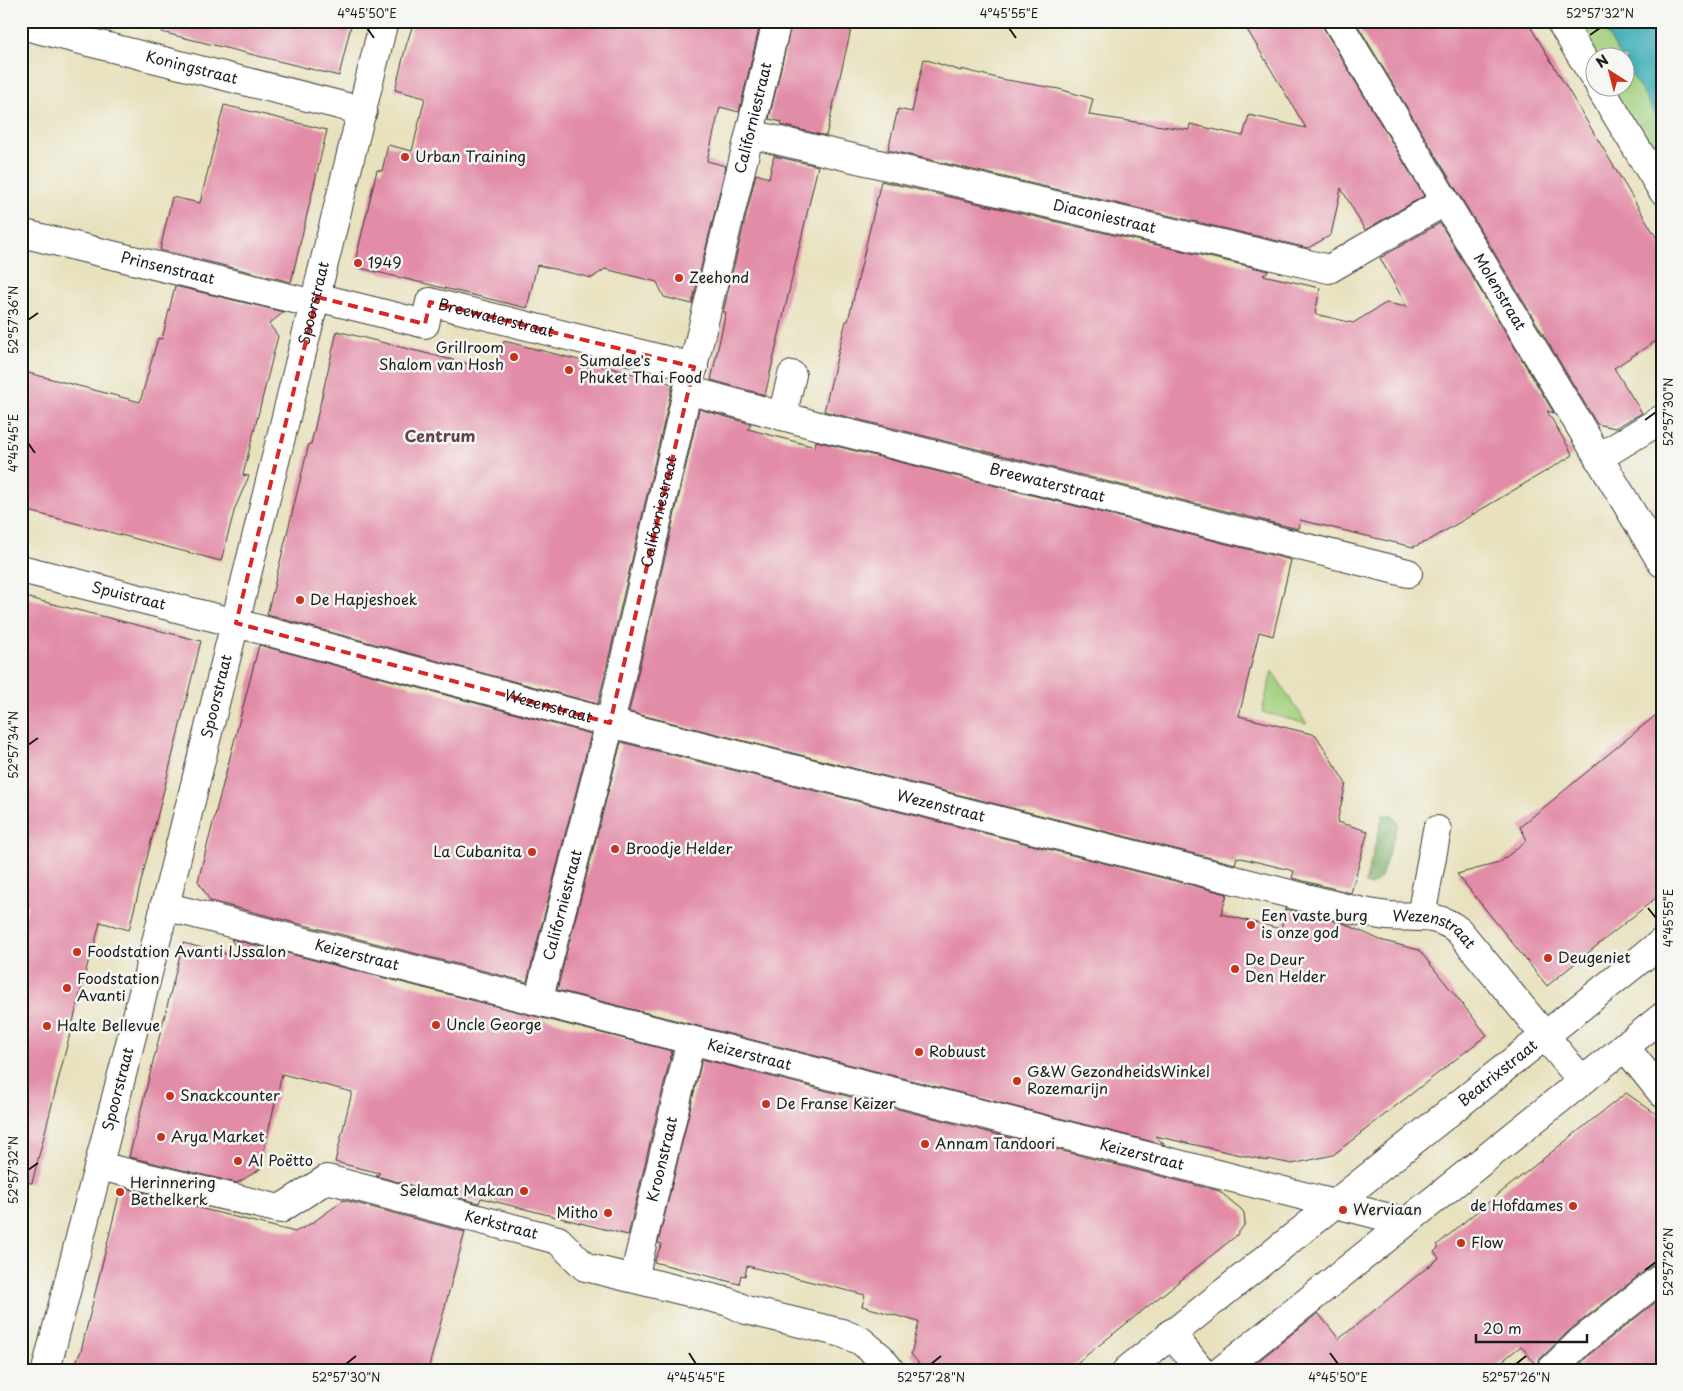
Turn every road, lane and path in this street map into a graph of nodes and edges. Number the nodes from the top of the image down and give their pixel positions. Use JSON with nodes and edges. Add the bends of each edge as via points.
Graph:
{"nodes":[{"id":1,"x":384,"y":21,"type":"edge"},
{"id":2,"x":777,"y":21,"type":"edge"},
{"id":3,"x":1337,"y":21,"type":"edge"},
{"id":4,"x":1560,"y":21,"type":"edge"},
{"id":5,"x":21,"y":25,"type":"edge"},
{"id":6,"x":1586,"y":64,"type":"edge"},
{"id":7,"x":1606,"y":98,"type":"edge"},
{"id":8,"x":363,"y":111,"type":"junction"},
{"id":9,"x":750,"y":134,"type":"junction"},
{"id":10,"x":1662,"y":190,"type":"edge"},
{"id":11,"x":1444,"y":202,"type":"junction"},
{"id":12,"x":21,"y":233,"type":"edge"},
{"id":13,"x":316,"y":301,"type":"junction"},
{"id":14,"x":792,"y":375,"type":"dead end"},
{"id":15,"x":691,"y":379,"type":"junction"},
{"id":16,"x":782,"y":416,"type":"junction"},
{"id":17,"x":1662,"y":419,"type":"edge"},
{"id":18,"x":1598,"y":458,"type":"junction"},
{"id":19,"x":1662,"y":563,"type":"edge"},
{"id":20,"x":21,"y":569,"type":"edge"},
{"id":21,"x":1408,"y":574,"type":"dead end"},
{"id":22,"x":236,"y":623,"type":"junction"},
{"id":23,"x":610,"y":723,"type":"junction"},
{"id":24,"x":1437,"y":830,"type":"dead end"},
{"id":25,"x":164,"y":906,"type":"junction"},
{"id":26,"x":1422,"y":916,"type":"junction"},
{"id":27,"x":1662,"y":942,"type":"edge"},
{"id":28,"x":538,"y":1001,"type":"junction"},
{"id":29,"x":1662,"y":1017,"type":"edge"},
{"id":30,"x":1545,"y":1036,"type":"junction"},
{"id":31,"x":691,"y":1040,"type":"junction"},
{"id":32,"x":1624,"y":1046,"type":"junction"},
{"id":33,"x":1582,"y":1080,"type":"junction"},
{"id":34,"x":1662,"y":1092,"type":"edge"},
{"id":35,"x":99,"y":1166,"type":"junction"},
{"id":36,"x":1334,"y":1204,"type":"junction"},
{"id":37,"x":1406,"y":1222,"type":"junction"},
{"id":38,"x":1662,"y":1277,"type":"edge"},
{"id":39,"x":634,"y":1278,"type":"junction"},
{"id":40,"x":1171,"y":1334,"type":"junction"},
{"id":41,"x":46,"y":1370,"type":"edge"},
{"id":42,"x":890,"y":1370,"type":"edge"},
{"id":43,"x":1127,"y":1370,"type":"edge"},
{"id":44,"x":1201,"y":1370,"type":"edge"},
{"id":45,"x":1222,"y":1370,"type":"edge"},
{"id":46,"x":1551,"y":1370,"type":"edge"}],
"edges":[{"from":1,"to":8,"type":"street","name":"Spoorstraat"},
{"from":2,"to":9,"type":"street","name":"Californiestraat"},
{"from":3,"to":11,"type":"street","name":"Molenstraat"},
{"from":4,"to":6,"type":"street"},
{"from":5,"to":8,"type":"street","name":"Koningstraat"},
{"from":7,"to":10,"type":"street"},
{"from":8,"to":13,"type":"street","name":"Spoorstraat"},
{"from":9,"to":11,"type":"street","name":"Diaconiestraat","via":[[1329,268]]},
{"from":9,"to":15,"type":"street","name":"Californiestraat"},
{"from":11,"to":18,"type":"street","name":"Molenstraat"},
{"from":12,"to":13,"type":"street","name":"Prinsenstraat"},
{"from":13,"to":15,"type":"street","name":"Breewaterstraat","via":[[425,324],[430,302],[650,357]]},
{"from":13,"to":22,"type":"street","name":"Spoorstraat"},
{"from":14,"to":16,"type":"street"},
{"from":15,"to":16,"type":"street","name":"Breewaterstraat"},
{"from":15,"to":23,"type":"street","name":"Californiestraat"},
{"from":16,"to":21,"type":"street","name":"Breewaterstraat"},
{"from":17,"to":18,"type":"street"},
{"from":18,"to":19,"type":"street","name":"Molenstraat"},
{"from":20,"to":22,"type":"street","name":"Spuistraat"},
{"from":22,"to":23,"type":"street","name":"Wezenstraat"},
{"from":22,"to":25,"type":"street","name":"Spoorstraat"},
{"from":23,"to":26,"type":"street","name":"Wezenstraat","via":[[1354,910],[1387,916]]},
{"from":23,"to":28,"type":"street","name":"Californiestraat"},
{"from":24,"to":26,"type":"street"},
{"from":25,"to":28,"type":"street","name":"Keizerstraat"},
{"from":25,"to":35,"type":"street","name":"Spoorstraat"},
{"from":26,"to":30,"type":"street","name":"Wezenstraat","via":[[1449,922],[1459,931]]},
{"from":27,"to":30,"type":"street","name":"Beatrixstraat"},
{"from":28,"to":31,"type":"street","name":"Keizerstraat"},
{"from":29,"to":32,"type":"street"},
{"from":30,"to":33,"type":"street","name":"Wezenstraat"},
{"from":30,"to":36,"type":"street","name":"Beatrixstraat"},
{"from":31,"to":36,"type":"street","name":"Keizerstraat"},
{"from":31,"to":39,"type":"street","name":"Kroonstraat"},
{"from":32,"to":33,"type":"street"},
{"from":32,"to":34,"type":"street"},
{"from":33,"to":37,"type":"street"},
{"from":35,"to":39,"type":"street","name":"Kerkstraat","via":[[280,1209],[327,1179],[558,1240],[585,1267]]},
{"from":35,"to":41,"type":"street","name":"Spoorstraat"},
{"from":36,"to":37,"type":"street"},
{"from":36,"to":40,"type":"street","name":"Beatrixstraat"},
{"from":37,"to":45,"type":"street"},
{"from":38,"to":46,"type":"street","via":[[1580,1342]]},
{"from":39,"to":42,"type":"street","name":"Kerkstraat","via":[[842,1333],[861,1341]]},
{"from":40,"to":43,"type":"street","name":"Beatrixstraat"},
{"from":40,"to":44,"type":"street"}]}
